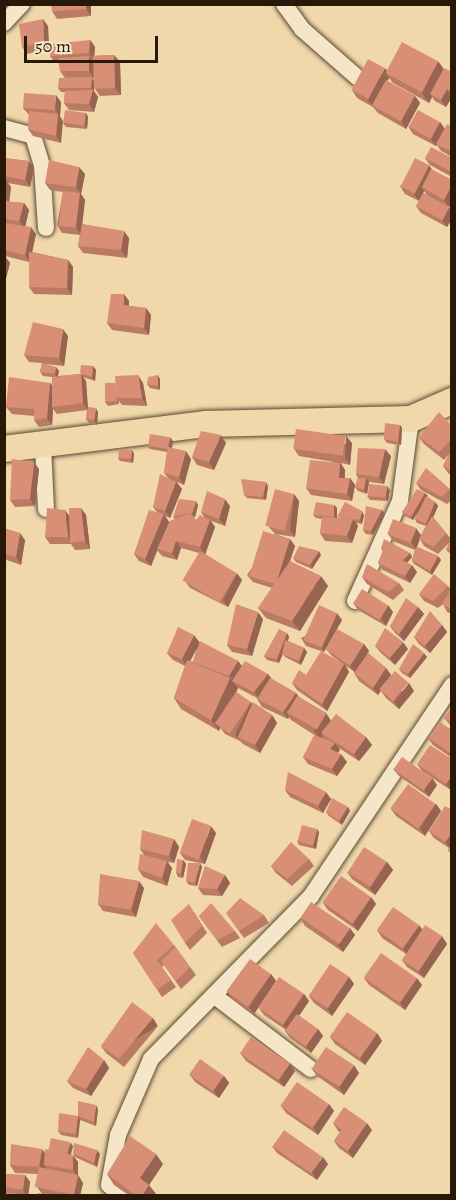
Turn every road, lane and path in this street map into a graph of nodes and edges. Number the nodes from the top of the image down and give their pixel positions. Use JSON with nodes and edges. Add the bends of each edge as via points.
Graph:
{"nodes":[{"id":1,"x":22,"y":4,"type":"edge"},
{"id":2,"x":284,"y":4,"type":"edge"},
{"id":3,"x":6,"y":20,"type":"edge"},
{"id":4,"x":358,"y":78,"type":"edge"},
{"id":5,"x":4,"y":128,"type":"edge"},
{"id":6,"x":46,"y":228,"type":"dead end"},
{"id":7,"x":452,"y":401,"type":"edge"},
{"id":8,"x":411,"y":419,"type":"junction"},
{"id":9,"x":43,"y":447,"type":"junction"},
{"id":10,"x":4,"y":449,"type":"edge"},
{"id":11,"x":46,"y":509,"type":"edge"},
{"id":12,"x":355,"y":601,"type":"edge"},
{"id":13,"x":452,"y":685,"type":"edge"},
{"id":14,"x":216,"y":997,"type":"junction"},
{"id":15,"x":311,"y":1069,"type":"edge"},
{"id":16,"x":115,"y":1192,"type":"edge"}],
"edges":[{"from":1,"to":3,"type":"street"},
{"from":2,"to":4,"type":"street","via":[[302,29]]},
{"from":5,"to":6,"type":"street","via":[[33,136],[42,165]]},
{"from":7,"to":8,"type":"main road"},
{"from":8,"to":9,"type":"main road","via":[[217,424]]},
{"from":8,"to":12,"type":"street","via":[[400,501]]},
{"from":9,"to":10,"type":"main road"},
{"from":9,"to":11,"type":"street"},
{"from":13,"to":14,"type":"street","via":[[311,896]]},
{"from":14,"to":15,"type":"street"},
{"from":14,"to":16,"type":"street","via":[[145,1069],[122,1120]]}]}
